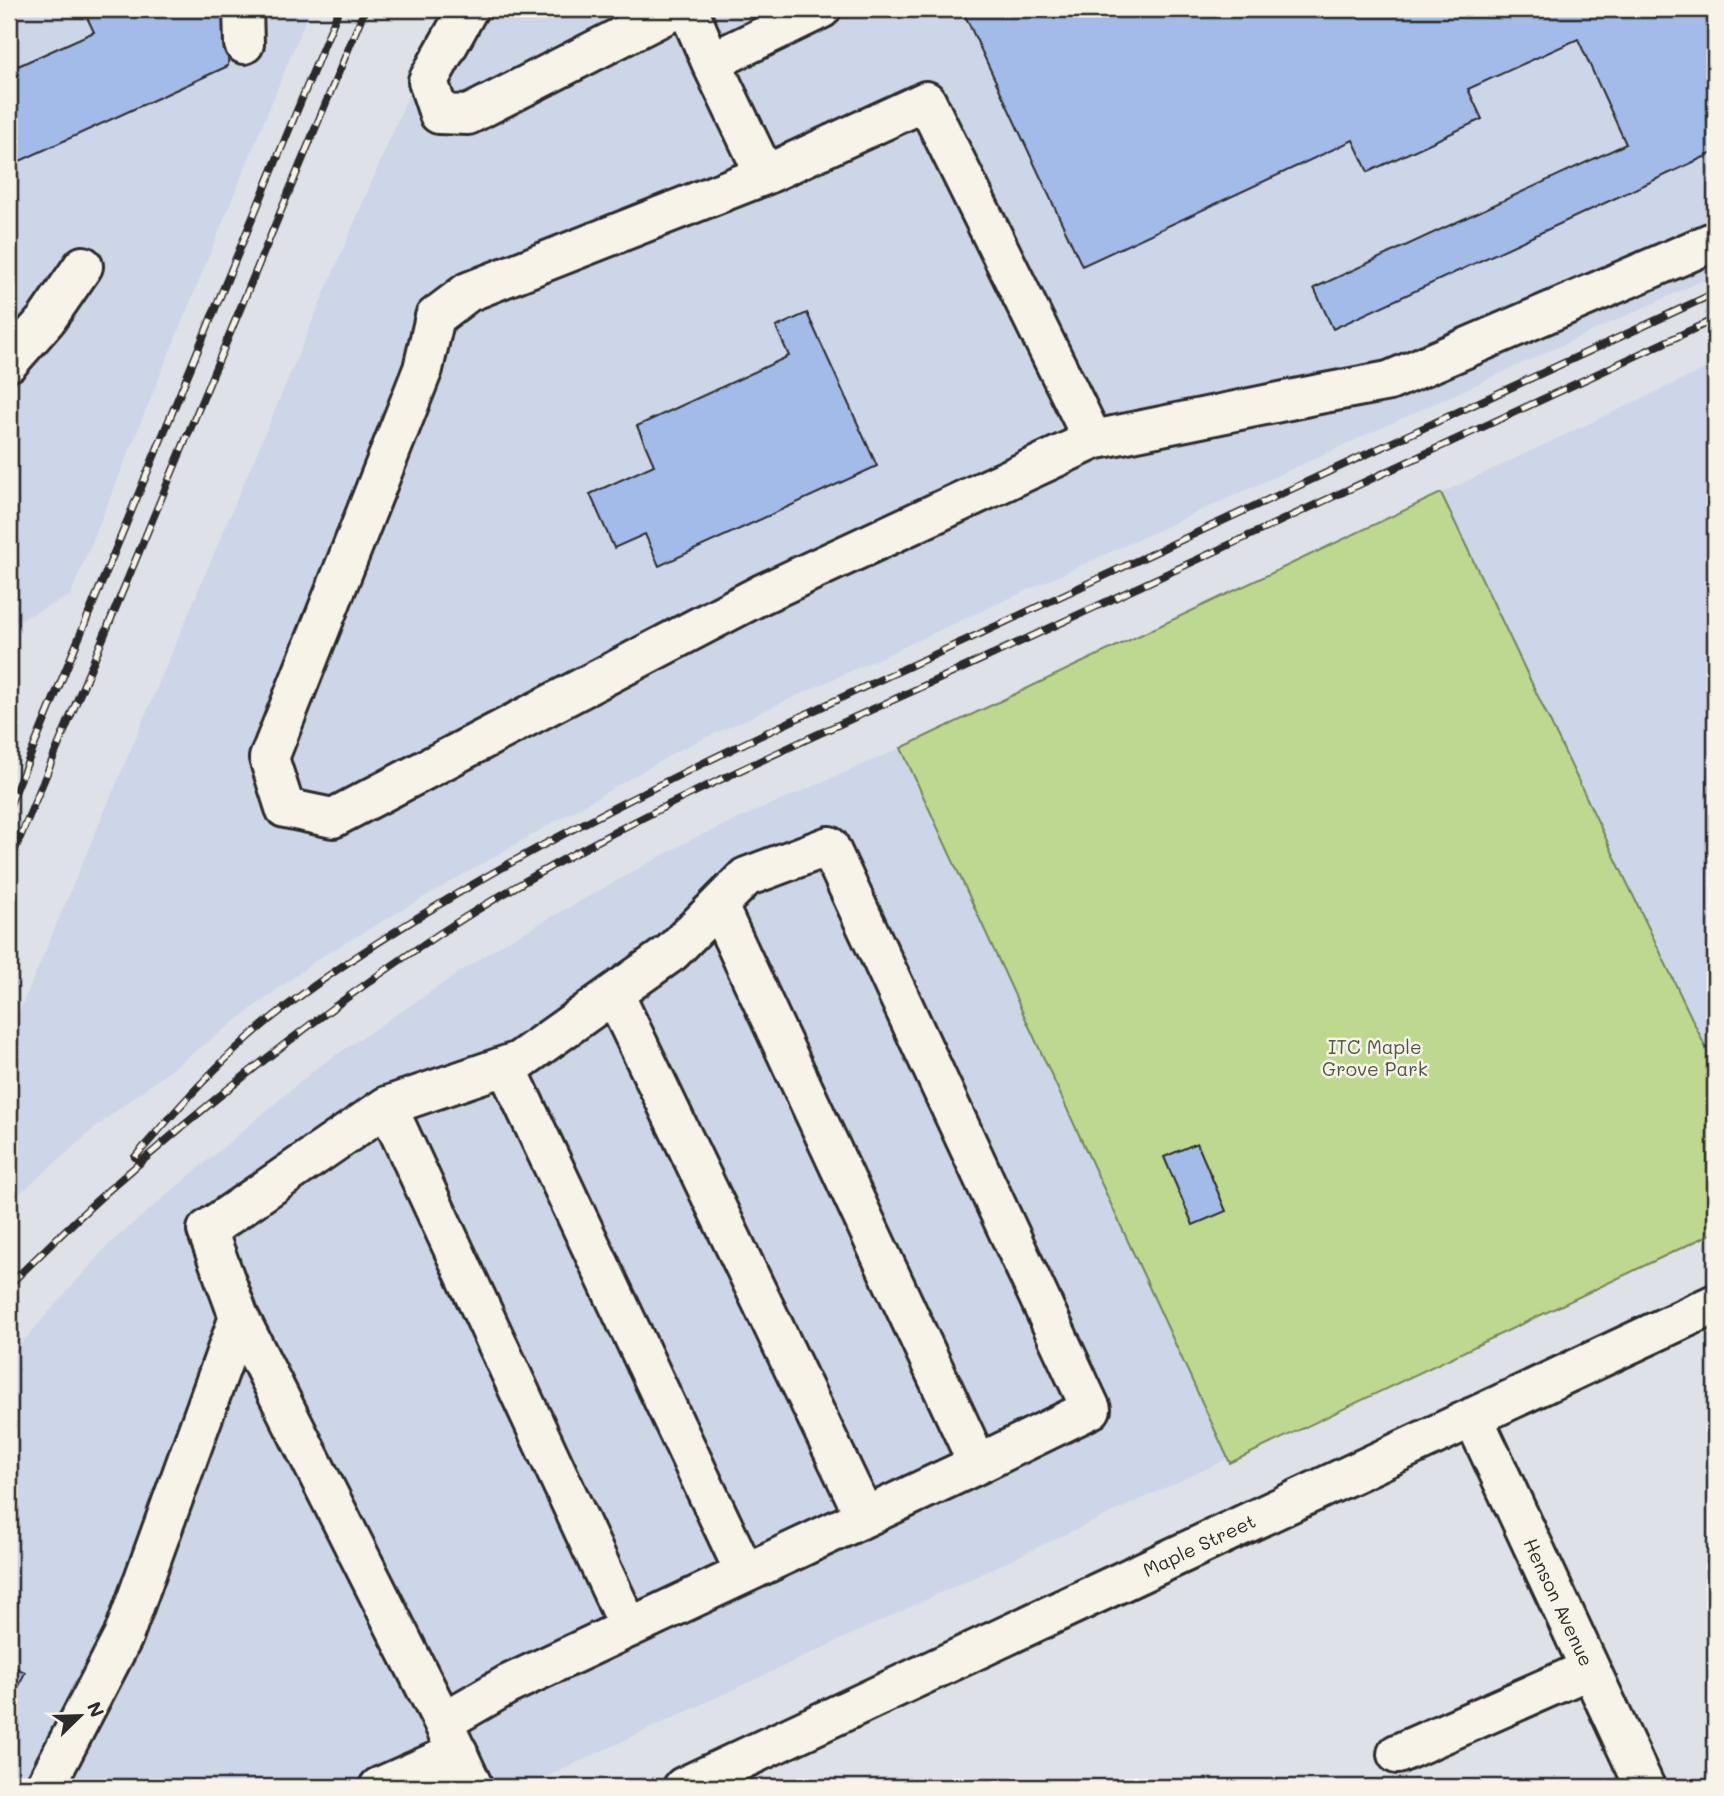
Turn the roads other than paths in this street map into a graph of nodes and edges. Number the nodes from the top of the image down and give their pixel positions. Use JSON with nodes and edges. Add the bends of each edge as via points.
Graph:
{"nodes":[{"id":1,"x":468,"y":9,"type":"edge"},
{"id":2,"x":676,"y":9,"type":"edge"},
{"id":3,"x":688,"y":9,"type":"edge"},
{"id":4,"x":821,"y":9,"type":"edge"},
{"id":5,"x":711,"y":62,"type":"junction"},
{"id":6,"x":765,"y":175,"type":"junction"},
{"id":7,"x":1715,"y":241,"type":"edge"},
{"id":8,"x":83,"y":267,"type":"dead end"},
{"id":9,"x":9,"y":362,"type":"edge"},
{"id":10,"x":1093,"y":440,"type":"junction"},
{"id":11,"x":718,"y":906,"type":"junction"},
{"id":12,"x":614,"y":994,"type":"junction"},
{"id":13,"x":506,"y":1066,"type":"junction"},
{"id":14,"x":387,"y":1106,"type":"junction"},
{"id":15,"x":1715,"y":1304,"type":"edge"},
{"id":16,"x":239,"y":1317,"type":"junction"},
{"id":17,"x":1473,"y":1417,"type":"junction"},
{"id":18,"x":978,"y":1464,"type":"junction"},
{"id":19,"x":865,"y":1517,"type":"junction"},
{"id":20,"x":745,"y":1573,"type":"junction"},
{"id":21,"x":629,"y":1628,"type":"junction"},
{"id":22,"x":1590,"y":1669,"type":"junction"},
{"id":23,"x":450,"y":1737,"type":"junction"},
{"id":24,"x":1397,"y":1754,"type":"dead end"},
{"id":25,"x":45,"y":1787,"type":"edge"},
{"id":26,"x":379,"y":1787,"type":"edge"},
{"id":27,"x":472,"y":1787,"type":"edge"},
{"id":28,"x":683,"y":1787,"type":"edge"},
{"id":29,"x":1644,"y":1787,"type":"edge"}],
"edges":[{"from":1,"to":2,"type":"street","via":[[428,81],[439,114],[468,115]]},
{"from":3,"to":5,"type":"street"},
{"from":4,"to":5,"type":"street"},
{"from":5,"to":6,"type":"street"},
{"from":6,"to":10,"type":"street","via":[[926,101]]},
{"from":6,"to":10,"type":"street","via":[[468,292],[435,317],[423,369],[269,758],[285,807],[333,818],[762,594]]},
{"from":7,"to":10,"type":"street","via":[[1389,381]]},
{"from":8,"to":9,"type":"street"},
{"from":11,"to":12,"type":"street","via":[[672,952]]},
{"from":11,"to":18,"type":"street"},
{"from":11,"to":18,"type":"street","via":[[746,877],[830,846],[1091,1409]]},
{"from":12,"to":13,"type":"street"},
{"from":12,"to":19,"type":"street"},
{"from":13,"to":14,"type":"street"},
{"from":13,"to":20,"type":"street"},
{"from":14,"to":16,"type":"street","via":[[207,1230]]},
{"from":14,"to":21,"type":"street"},
{"from":15,"to":17,"type":"street","name":"Maple Street"},
{"from":16,"to":23,"type":"street"},
{"from":16,"to":25,"type":"street","via":[[123,1637]]},
{"from":17,"to":22,"type":"street","name":"Henson Avenue"},
{"from":17,"to":28,"type":"street","name":"Maple Street"},
{"from":18,"to":19,"type":"street"},
{"from":19,"to":20,"type":"street"},
{"from":20,"to":21,"type":"street"},
{"from":21,"to":23,"type":"street","via":[[507,1685]]},
{"from":22,"to":24,"type":"street"},
{"from":22,"to":29,"type":"street","name":"Henson Avenue"},
{"from":23,"to":26,"type":"street"},
{"from":23,"to":27,"type":"street"}]}
